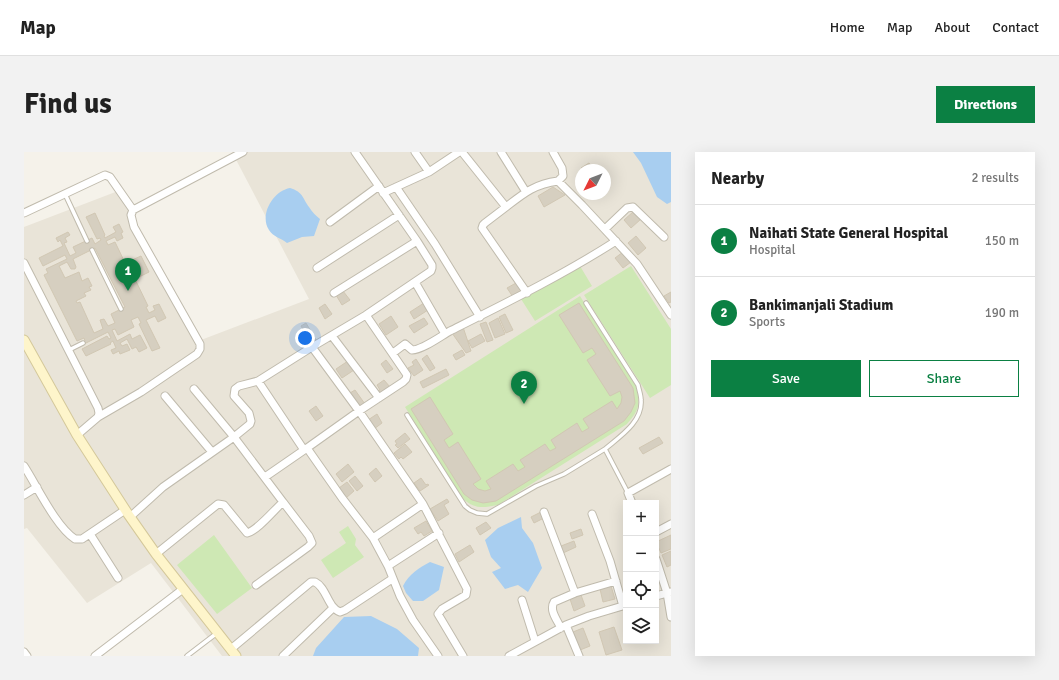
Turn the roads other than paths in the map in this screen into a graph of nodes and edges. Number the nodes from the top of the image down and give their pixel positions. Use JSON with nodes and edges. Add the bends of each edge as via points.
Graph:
{"nodes":[{"id":1,"x":243,"y":152,"type":"edge"},
{"id":2,"x":355,"y":152,"type":"edge"},
{"id":3,"x":415,"y":152,"type":"edge"},
{"id":4,"x":460,"y":152,"type":"edge"},
{"id":5,"x":501,"y":152,"type":"edge"},
{"id":6,"x":553,"y":152,"type":"edge"},
{"id":7,"x":448,"y":155,"type":"edge"},
{"id":8,"x":428,"y":172,"type":"junction"},
{"id":9,"x":558,"y":181,"type":"junction"},
{"id":10,"x":396,"y":187,"type":"junction"},
{"id":11,"x":381,"y":190,"type":"junction"},
{"id":12,"x":526,"y":192,"type":"junction"},
{"id":13,"x":64,"y":194,"type":"junction"},
{"id":14,"x":506,"y":207,"type":"junction"},
{"id":15,"x":133,"y":210,"type":"junction"},
{"id":16,"x":24,"y":213,"type":"edge"},
{"id":17,"x":399,"y":215,"type":"junction"},
{"id":18,"x":330,"y":222,"type":"dead end"},
{"id":19,"x":605,"y":229,"type":"junction"},
{"id":20,"x":664,"y":237,"type":"dead end"},
{"id":21,"x":87,"y":241,"type":"dead end"},
{"id":22,"x":417,"y":241,"type":"junction"},
{"id":23,"x":616,"y":241,"type":"junction"},
{"id":24,"x":92,"y":250,"type":"dead end"},
{"id":25,"x":24,"y":263,"type":"edge"},
{"id":26,"x":317,"y":268,"type":"dead end"},
{"id":27,"x":415,"y":282,"type":"junction"},
{"id":28,"x":334,"y":293,"type":"dead end"},
{"id":29,"x":527,"y":293,"type":"junction"},
{"id":30,"x":586,"y":303,"type":"dead end"},
{"id":31,"x":121,"y":309,"type":"dead end"},
{"id":32,"x":366,"y":315,"type":"junction"},
{"id":33,"x":671,"y":315,"type":"edge"},
{"id":34,"x":480,"y":317,"type":"junction"},
{"id":35,"x":445,"y":334,"type":"junction"},
{"id":36,"x":332,"y":336,"type":"junction"},
{"id":37,"x":24,"y":340,"type":"edge"},
{"id":38,"x":83,"y":343,"type":"dead end"},
{"id":39,"x":312,"y":347,"type":"junction"},
{"id":40,"x":69,"y":350,"type":"junction"},
{"id":41,"x":393,"y":353,"type":"junction"},
{"id":42,"x":258,"y":381,"type":"junction"},
{"id":43,"x":194,"y":389,"type":"dead end"},
{"id":44,"x":165,"y":396,"type":"dead end"},
{"id":45,"x":379,"y":398,"type":"junction"},
{"id":46,"x":359,"y":411,"type":"junction"},
{"id":47,"x":407,"y":415,"type":"dead end"},
{"id":48,"x":98,"y":417,"type":"junction"},
{"id":49,"x":77,"y":435,"type":"junction"},
{"id":50,"x":234,"y":437,"type":"junction"},
{"id":51,"x":306,"y":449,"type":"junction"},
{"id":52,"x":605,"y":449,"type":"junction"},
{"id":53,"x":212,"y":452,"type":"junction"},
{"id":54,"x":24,"y":466,"type":"edge"},
{"id":55,"x":671,"y":469,"type":"edge"},
{"id":56,"x":265,"y":477,"type":"junction"},
{"id":57,"x":38,"y":487,"type":"junction"},
{"id":58,"x":628,"y":493,"type":"junction"},
{"id":59,"x":24,"y":495,"type":"edge"},
{"id":60,"x":631,"y":500,"type":"edge"},
{"id":61,"x":283,"y":502,"type":"junction"},
{"id":62,"x":423,"y":504,"type":"junction"},
{"id":63,"x":544,"y":512,"type":"dead end"},
{"id":64,"x":128,"y":514,"type":"junction"},
{"id":65,"x":592,"y":514,"type":"dead end"},
{"id":66,"x":671,"y":524,"type":"edge"},
{"id":67,"x":659,"y":530,"type":"edge"},
{"id":68,"x":439,"y":533,"type":"junction"},
{"id":69,"x":90,"y":534,"type":"junction"},
{"id":70,"x":373,"y":538,"type":"junction"},
{"id":71,"x":156,"y":554,"type":"junction"},
{"id":72,"x":388,"y":566,"type":"junction"},
{"id":73,"x":659,"y":567,"type":"edge"},
{"id":74,"x":118,"y":578,"type":"dead end"},
{"id":75,"x":392,"y":579,"type":"junction"},
{"id":76,"x":616,"y":581,"type":"junction"},
{"id":77,"x":256,"y":585,"type":"dead end"},
{"id":78,"x":183,"y":589,"type":"junction"},
{"id":79,"x":669,"y":592,"type":"edge"},
{"id":80,"x":575,"y":593,"type":"junction"},
{"id":81,"x":659,"y":595,"type":"edge"},
{"id":82,"x":522,"y":600,"type":"dead end"},
{"id":83,"x":623,"y":602,"type":"edge"},
{"id":84,"x":623,"y":605,"type":"edge"},
{"id":85,"x":333,"y":608,"type":"junction"},
{"id":86,"x":671,"y":617,"type":"edge"},
{"id":87,"x":563,"y":626,"type":"junction"},
{"id":88,"x":217,"y":633,"type":"junction"},
{"id":89,"x":536,"y":641,"type":"junction"},
{"id":90,"x":24,"y":652,"type":"edge"},
{"id":91,"x":234,"y":653,"type":"edge"},
{"id":92,"x":27,"y":656,"type":"edge"},
{"id":93,"x":95,"y":656,"type":"edge"},
{"id":94,"x":187,"y":656,"type":"edge"},
{"id":95,"x":283,"y":656,"type":"edge"},
{"id":96,"x":438,"y":656,"type":"edge"},
{"id":97,"x":463,"y":656,"type":"edge"},
{"id":98,"x":509,"y":656,"type":"edge"},
{"id":99,"x":579,"y":656,"type":"edge"}],
"edges":[{"from":1,"to":15,"type":"street"},
{"from":2,"to":11,"type":"street"},
{"from":3,"to":8,"type":"street"},
{"from":4,"to":7,"type":"street"},
{"from":4,"to":14,"type":"street"},
{"from":5,"to":12,"type":"street"},
{"from":6,"to":9,"type":"street","via":[[563,172]]},
{"from":7,"to":8,"type":"street"},
{"from":8,"to":10,"type":"street"},
{"from":9,"to":12,"type":"street","via":[[542,184]]},
{"from":9,"to":19,"type":"street"},
{"from":10,"to":11,"type":"street"},
{"from":10,"to":34,"type":"street"},
{"from":11,"to":17,"type":"street"},
{"from":11,"to":18,"type":"street"},
{"from":12,"to":14,"type":"street"},
{"from":13,"to":15,"type":"street","via":[[105,175],[110,177]]},
{"from":13,"to":16,"type":"street"},
{"from":13,"to":21,"type":"lane"},
{"from":14,"to":29,"type":"street","via":[[482,228]]},
{"from":15,"to":48,"type":"street","via":[[131,215],[134,226],[200,344],[200,349],[197,354],[141,392]]},
{"from":17,"to":22,"type":"street"},
{"from":17,"to":26,"type":"street"},
{"from":19,"to":20,"type":"street","via":[[627,208],[633,207]]},
{"from":19,"to":23,"type":"street"},
{"from":22,"to":27,"type":"street","via":[[432,268]]},
{"from":22,"to":28,"type":"street"},
{"from":23,"to":29,"type":"street"},
{"from":23,"to":33,"type":"street","via":[[637,264]]},
{"from":24,"to":31,"type":"lane"},
{"from":25,"to":40,"type":"street"},
{"from":27,"to":32,"type":"street"},
{"from":27,"to":35,"type":"street"},
{"from":29,"to":34,"type":"street"},
{"from":30,"to":52,"type":"lane","via":[[638,385],[641,401],[641,409],[632,424]]},
{"from":32,"to":36,"type":"street"},
{"from":32,"to":41,"type":"street"},
{"from":34,"to":35,"type":"street"},
{"from":35,"to":41,"type":"street","via":[[418,349],[412,350],[405,344]]},
{"from":36,"to":39,"type":"street"},
{"from":36,"to":45,"type":"street"},
{"from":37,"to":49,"type":"street"},
{"from":38,"to":40,"type":"lane"},
{"from":39,"to":42,"type":"street"},
{"from":39,"to":46,"type":"street"},
{"from":40,"to":48,"type":"street","via":[[98,408]]},
{"from":41,"to":45,"type":"street","via":[[405,371],[406,379]]},
{"from":42,"to":50,"type":"street","via":[[235,389],[234,396],[249,413],[252,421]]},
{"from":42,"to":51,"type":"street"},
{"from":43,"to":50,"type":"street"},
{"from":44,"to":53,"type":"street"},
{"from":45,"to":46,"type":"street"},
{"from":46,"to":51,"type":"street"},
{"from":46,"to":62,"type":"street"},
{"from":47,"to":52,"type":"lane","via":[[465,506],[477,513],[487,514],[536,486],[564,474]]},
{"from":48,"to":49,"type":"street"},
{"from":49,"to":64,"type":"street"},
{"from":50,"to":53,"type":"street"},
{"from":50,"to":56,"type":"street"},
{"from":51,"to":56,"type":"street"},
{"from":51,"to":70,"type":"street"},
{"from":52,"to":58,"type":"lane"},
{"from":53,"to":64,"type":"street"},
{"from":54,"to":57,"type":"street"},
{"from":55,"to":58,"type":"street"},
{"from":56,"to":61,"type":"street"},
{"from":57,"to":59,"type":"street"},
{"from":57,"to":69,"type":"street","via":[[50,509],[72,537],[79,540]]},
{"from":58,"to":60,"type":"street"},
{"from":61,"to":71,"type":"street","via":[[257,527],[246,533],[224,506],[218,504]]},
{"from":61,"to":77,"type":"street","via":[[312,543]]},
{"from":62,"to":68,"type":"street"},
{"from":62,"to":70,"type":"street"},
{"from":63,"to":80,"type":"street"},
{"from":64,"to":69,"type":"street"},
{"from":64,"to":71,"type":"street"},
{"from":65,"to":76,"type":"street"},
{"from":66,"to":67,"type":"street"},
{"from":68,"to":72,"type":"street"},
{"from":68,"to":97,"type":"street","via":[[467,589],[466,595],[438,614]]},
{"from":69,"to":74,"type":"street"},
{"from":70,"to":72,"type":"street"},
{"from":71,"to":78,"type":"street"},
{"from":72,"to":75,"type":"street"},
{"from":73,"to":79,"type":"street"},
{"from":75,"to":85,"type":"street","via":[[342,612]]},
{"from":75,"to":96,"type":"street","via":[[413,620]]},
{"from":76,"to":80,"type":"street"},
{"from":76,"to":83,"type":"street"},
{"from":78,"to":88,"type":"street"},
{"from":78,"to":93,"type":"street"},
{"from":79,"to":81,"type":"street"},
{"from":79,"to":86,"type":"street"},
{"from":80,"to":87,"type":"street","via":[[552,604],[553,612]]},
{"from":82,"to":89,"type":"street"},
{"from":84,"to":87,"type":"street"},
{"from":85,"to":91,"type":"street","via":[[320,586],[311,582]]},
{"from":85,"to":95,"type":"street"},
{"from":87,"to":89,"type":"street"},
{"from":87,"to":99,"type":"street"},
{"from":88,"to":91,"type":"street"},
{"from":88,"to":94,"type":"lane"},
{"from":89,"to":98,"type":"street"},
{"from":90,"to":92,"type":"street"}]}
